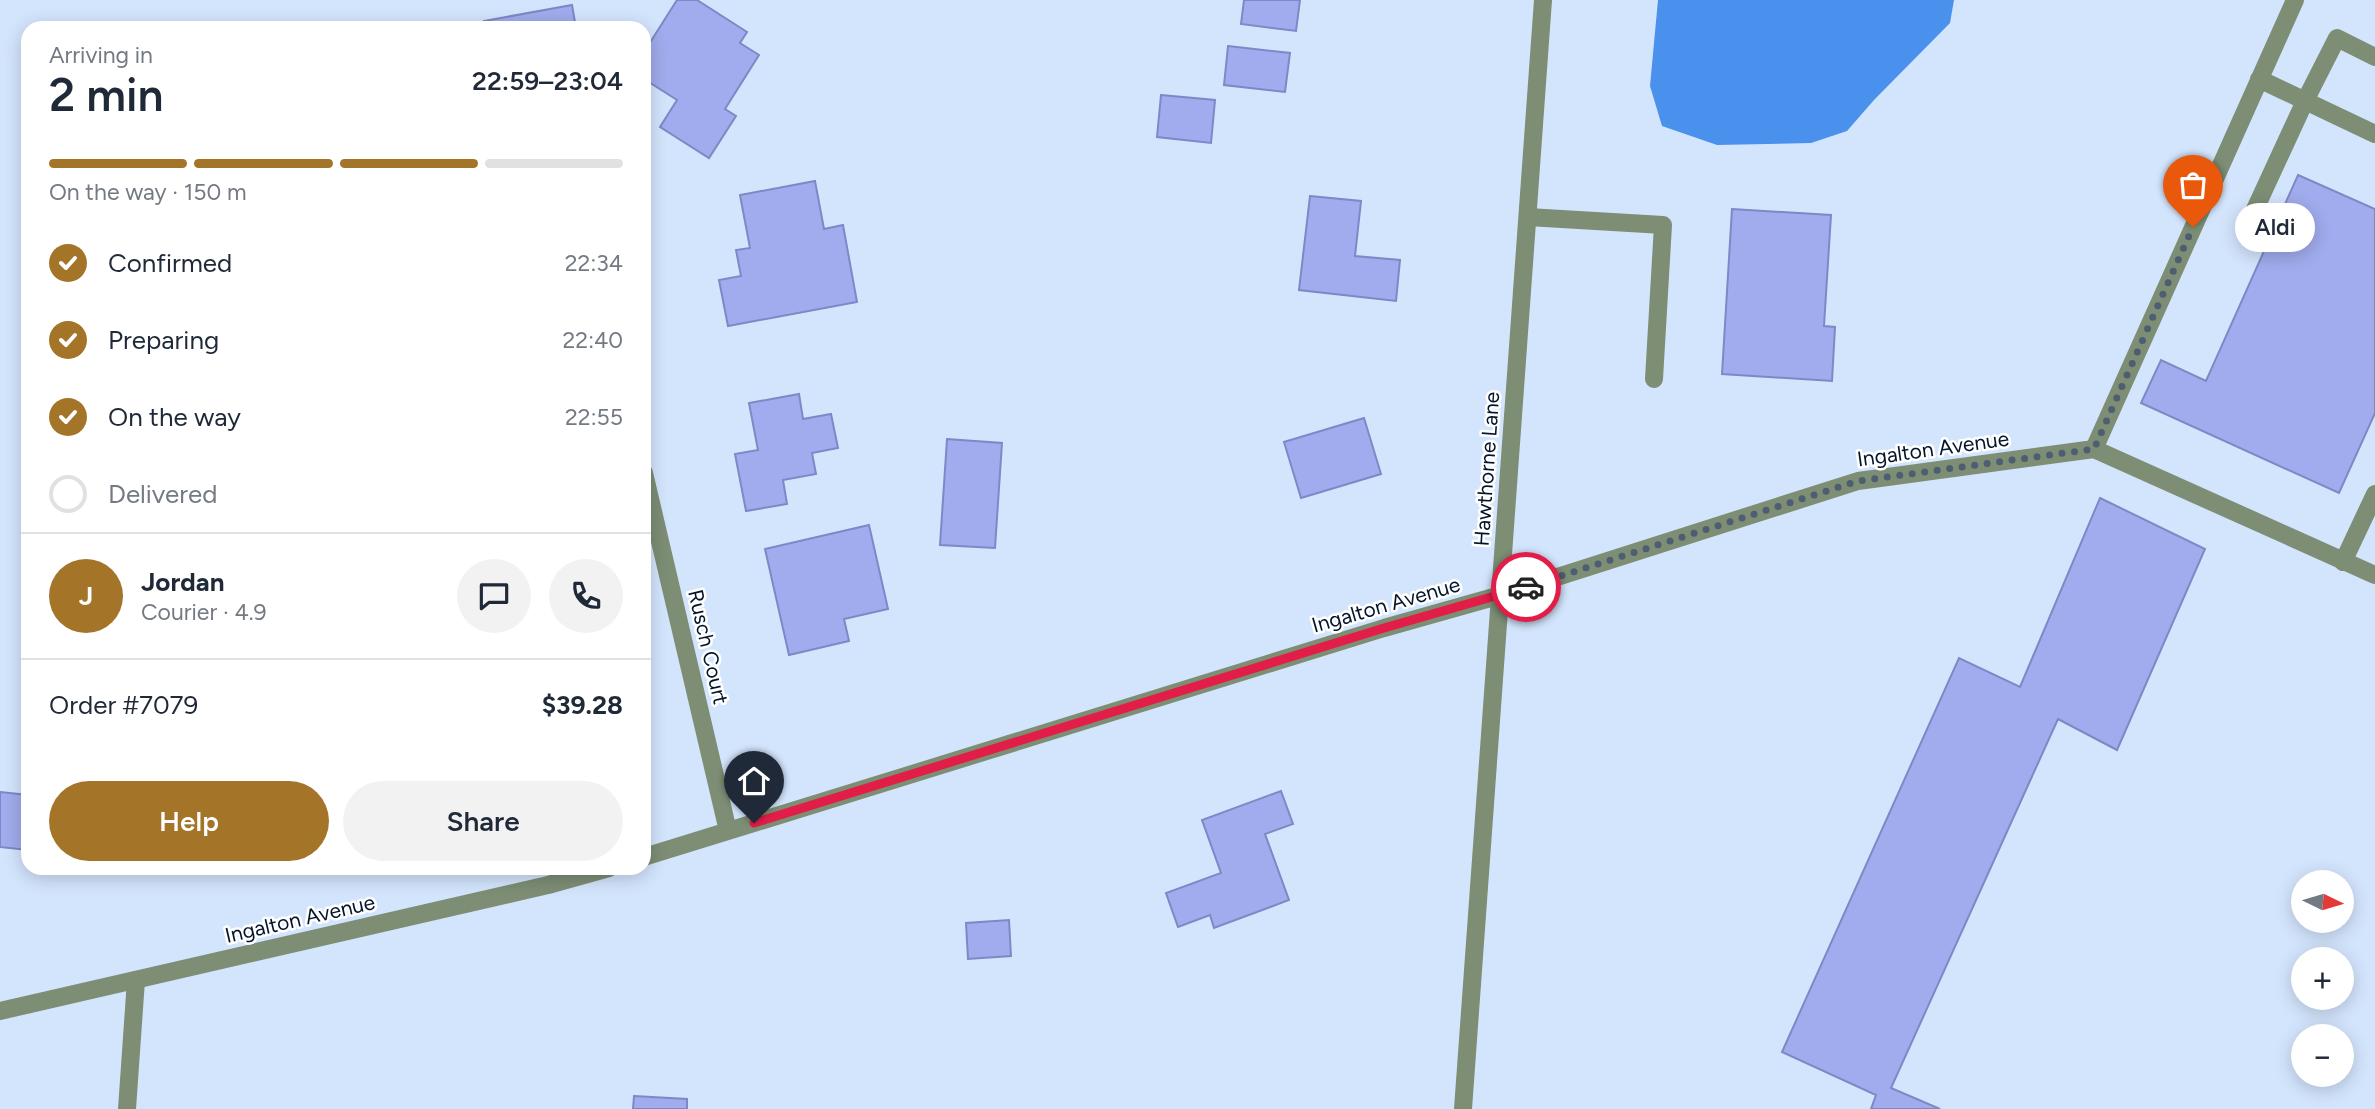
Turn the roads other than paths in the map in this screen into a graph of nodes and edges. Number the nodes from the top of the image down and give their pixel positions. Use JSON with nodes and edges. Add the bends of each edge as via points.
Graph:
{"nodes":[{"id":1,"x":1543,"y":0,"type":"edge"},
{"id":2,"x":2295,"y":0,"type":"edge"},
{"id":3,"x":2375,"y":57,"type":"edge"},
{"id":4,"x":2259,"y":79,"type":"junction"},
{"id":5,"x":2305,"y":101,"type":"junction"},
{"id":6,"x":2375,"y":134,"type":"edge"},
{"id":7,"x":1528,"y":217,"type":"junction"},
{"id":8,"x":2245,"y":230,"type":"dead end"},
{"id":9,"x":1654,"y":379,"type":"dead end"},
{"id":10,"x":2094,"y":449,"type":"junction"},
{"id":11,"x":2375,"y":494,"type":"edge"},
{"id":12,"x":651,"y":502,"type":"edge"},
{"id":13,"x":2343,"y":562,"type":"junction"},
{"id":14,"x":2375,"y":575,"type":"edge"},
{"id":15,"x":1501,"y":595,"type":"junction"},
{"id":16,"x":728,"y":831,"type":"junction"},
{"id":17,"x":651,"y":855,"type":"edge"},
{"id":18,"x":584,"y":875,"type":"edge"},
{"id":19,"x":136,"y":980,"type":"junction"},
{"id":20,"x":0,"y":1012,"type":"edge"},
{"id":21,"x":127,"y":1109,"type":"edge"},
{"id":22,"x":1463,"y":1109,"type":"edge"}],
"edges":[{"from":1,"to":7,"type":"street","name":"Hawthorne Lane"},
{"from":2,"to":4,"type":"street"},
{"from":3,"to":5,"type":"street","via":[[2337,38]]},
{"from":4,"to":5,"type":"street"},
{"from":4,"to":10,"type":"street"},
{"from":5,"to":6,"type":"street"},
{"from":5,"to":8,"type":"street"},
{"from":7,"to":9,"type":"street","via":[[1663,225]]},
{"from":7,"to":15,"type":"street","name":"Hawthorne Lane"},
{"from":10,"to":13,"type":"street"},
{"from":10,"to":15,"type":"street","name":"Ingalton Avenue","via":[[1858,481]]},
{"from":11,"to":13,"type":"street"},
{"from":12,"to":16,"type":"street","name":"Rusch Court"},
{"from":13,"to":14,"type":"street"},
{"from":15,"to":16,"type":"street","name":"Ingalton Avenue"},
{"from":15,"to":22,"type":"street","name":"Hawthorne Lane"},
{"from":16,"to":17,"type":"street","name":"Ingalton Avenue"},
{"from":18,"to":19,"type":"street","name":"Ingalton Avenue"},
{"from":19,"to":20,"type":"street","name":"Ingalton Avenue"},
{"from":19,"to":21,"type":"street"}]}
